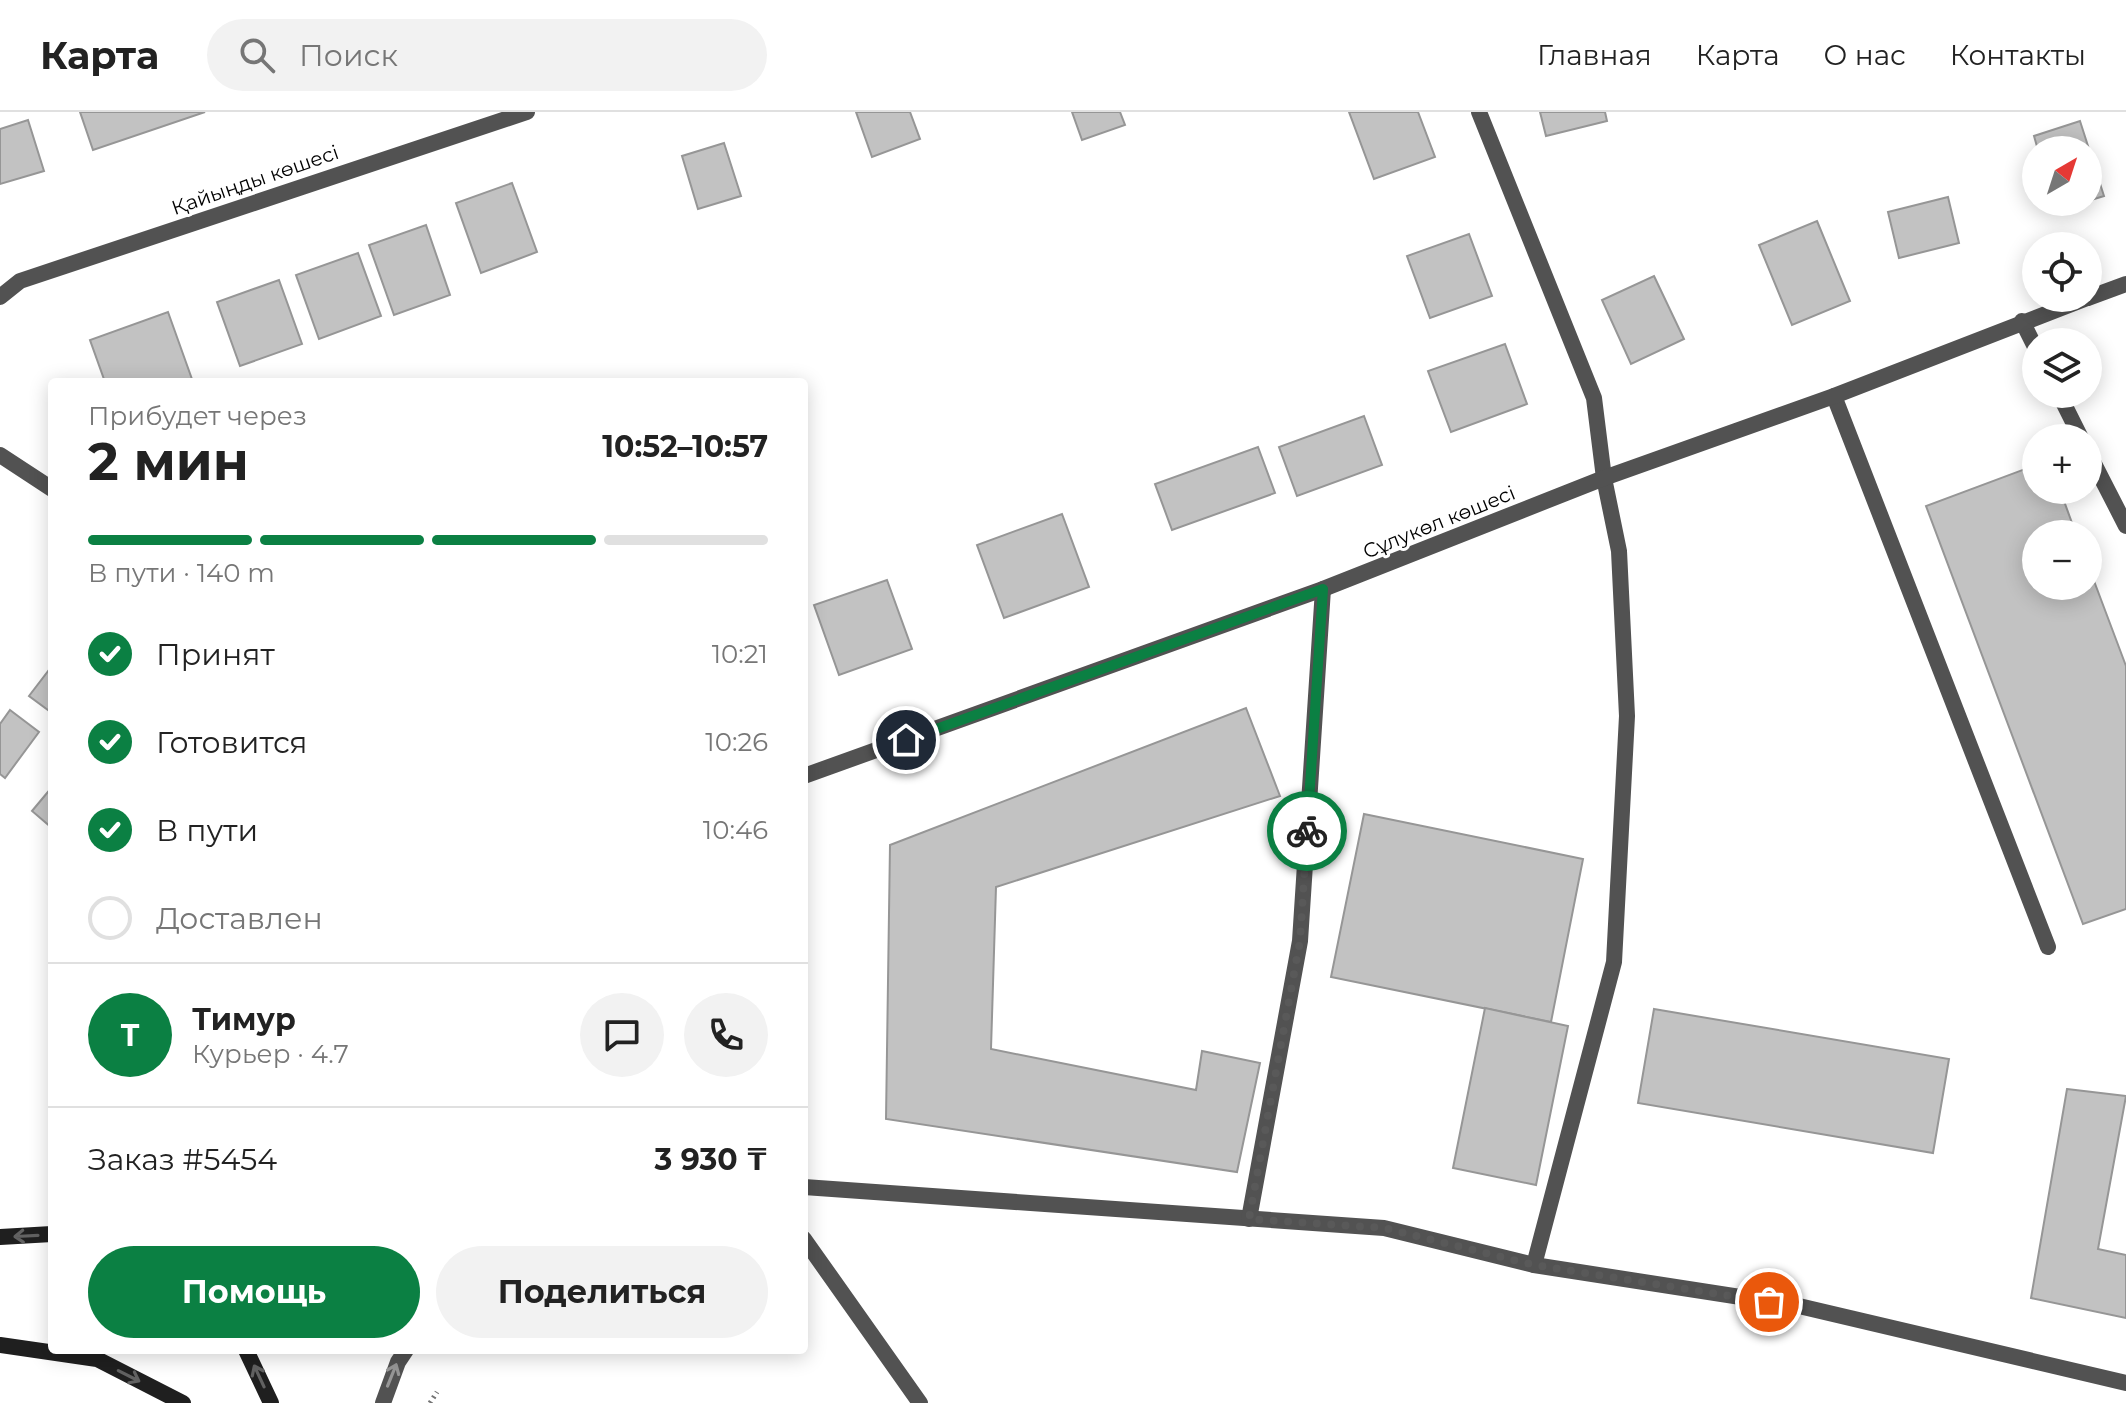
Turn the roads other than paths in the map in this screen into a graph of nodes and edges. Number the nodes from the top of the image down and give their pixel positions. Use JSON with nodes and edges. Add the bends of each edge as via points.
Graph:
{"nodes":[{"id":1,"x":527,"y":112,"type":"edge"},
{"id":2,"x":1479,"y":112,"type":"edge"},
{"id":3,"x":2126,"y":284,"type":"edge"},
{"id":4,"x":2102,"y":293,"type":"edge"},
{"id":5,"x":0,"y":297,"type":"edge"},
{"id":6,"x":2048,"y":312,"type":"edge"},
{"id":7,"x":2022,"y":321,"type":"junction"},
{"id":8,"x":2026,"y":328,"type":"edge"},
{"id":9,"x":1834,"y":396,"type":"junction"},
{"id":10,"x":0,"y":455,"type":"edge"},
{"id":11,"x":1604,"y":478,"type":"junction"},
{"id":12,"x":2102,"y":479,"type":"edge"},
{"id":13,"x":48,"y":486,"type":"edge"},
{"id":14,"x":2126,"y":526,"type":"edge"},
{"id":15,"x":1323,"y":589,"type":"junction"},
{"id":16,"x":808,"y":775,"type":"edge"},
{"id":17,"x":2048,"y":947,"type":"dead end"},
{"id":18,"x":808,"y":1187,"type":"edge"},
{"id":19,"x":1249,"y":1219,"type":"junction"},
{"id":20,"x":48,"y":1234,"type":"edge"},
{"id":21,"x":0,"y":1237,"type":"edge"},
{"id":22,"x":808,"y":1245,"type":"edge"},
{"id":23,"x":1534,"y":1265,"type":"junction"},
{"id":24,"x":0,"y":1345,"type":"edge"},
{"id":25,"x":48,"y":1352,"type":"edge"},
{"id":26,"x":62,"y":1354,"type":"edge"},
{"id":27,"x":248,"y":1354,"type":"edge"},
{"id":28,"x":403,"y":1354,"type":"edge"},
{"id":29,"x":2126,"y":1383,"type":"edge"},
{"id":30,"x":183,"y":1403,"type":"edge"},
{"id":31,"x":271,"y":1403,"type":"edge"},
{"id":32,"x":383,"y":1403,"type":"edge"},
{"id":33,"x":920,"y":1403,"type":"edge"}],
"edges":[{"from":1,"to":5,"type":"street","name":"Қайыңды көшесі","via":[[20,281]]},
{"from":2,"to":11,"type":"street","via":[[1594,398]]},
{"from":3,"to":4,"type":"street","name":"Сұлукөл көшесі"},
{"from":6,"to":7,"type":"street","name":"Сұлукөл көшесі"},
{"from":7,"to":8,"type":"street"},
{"from":7,"to":9,"type":"street","name":"Сұлукөл көшесі"},
{"from":9,"to":11,"type":"street","name":"Сұлукөл көшесі"},
{"from":9,"to":17,"type":"street"},
{"from":10,"to":13,"type":"street"},
{"from":11,"to":15,"type":"street","name":"Сұлукөл көшесі"},
{"from":11,"to":23,"type":"street","via":[[1619,551],[1627,716],[1614,962]]},
{"from":12,"to":14,"type":"street"},
{"from":15,"to":16,"type":"street","name":"Сұлукөл көшесі"},
{"from":15,"to":19,"type":"street","via":[[1300,941]]},
{"from":18,"to":19,"type":"street"},
{"from":19,"to":23,"type":"street","via":[[1384,1228]]},
{"from":20,"to":21,"type":"street","one_way":true},
{"from":22,"to":33,"type":"street"},
{"from":23,"to":29,"type":"street","via":[[1799,1306]]},
{"from":24,"to":25,"type":"street","one_way":true},
{"from":26,"to":30,"type":"street","one_way":true,"via":[[97,1359]]},
{"from":31,"to":27,"type":"street","one_way":true},
{"from":32,"to":28,"type":"street","one_way":true}]}
